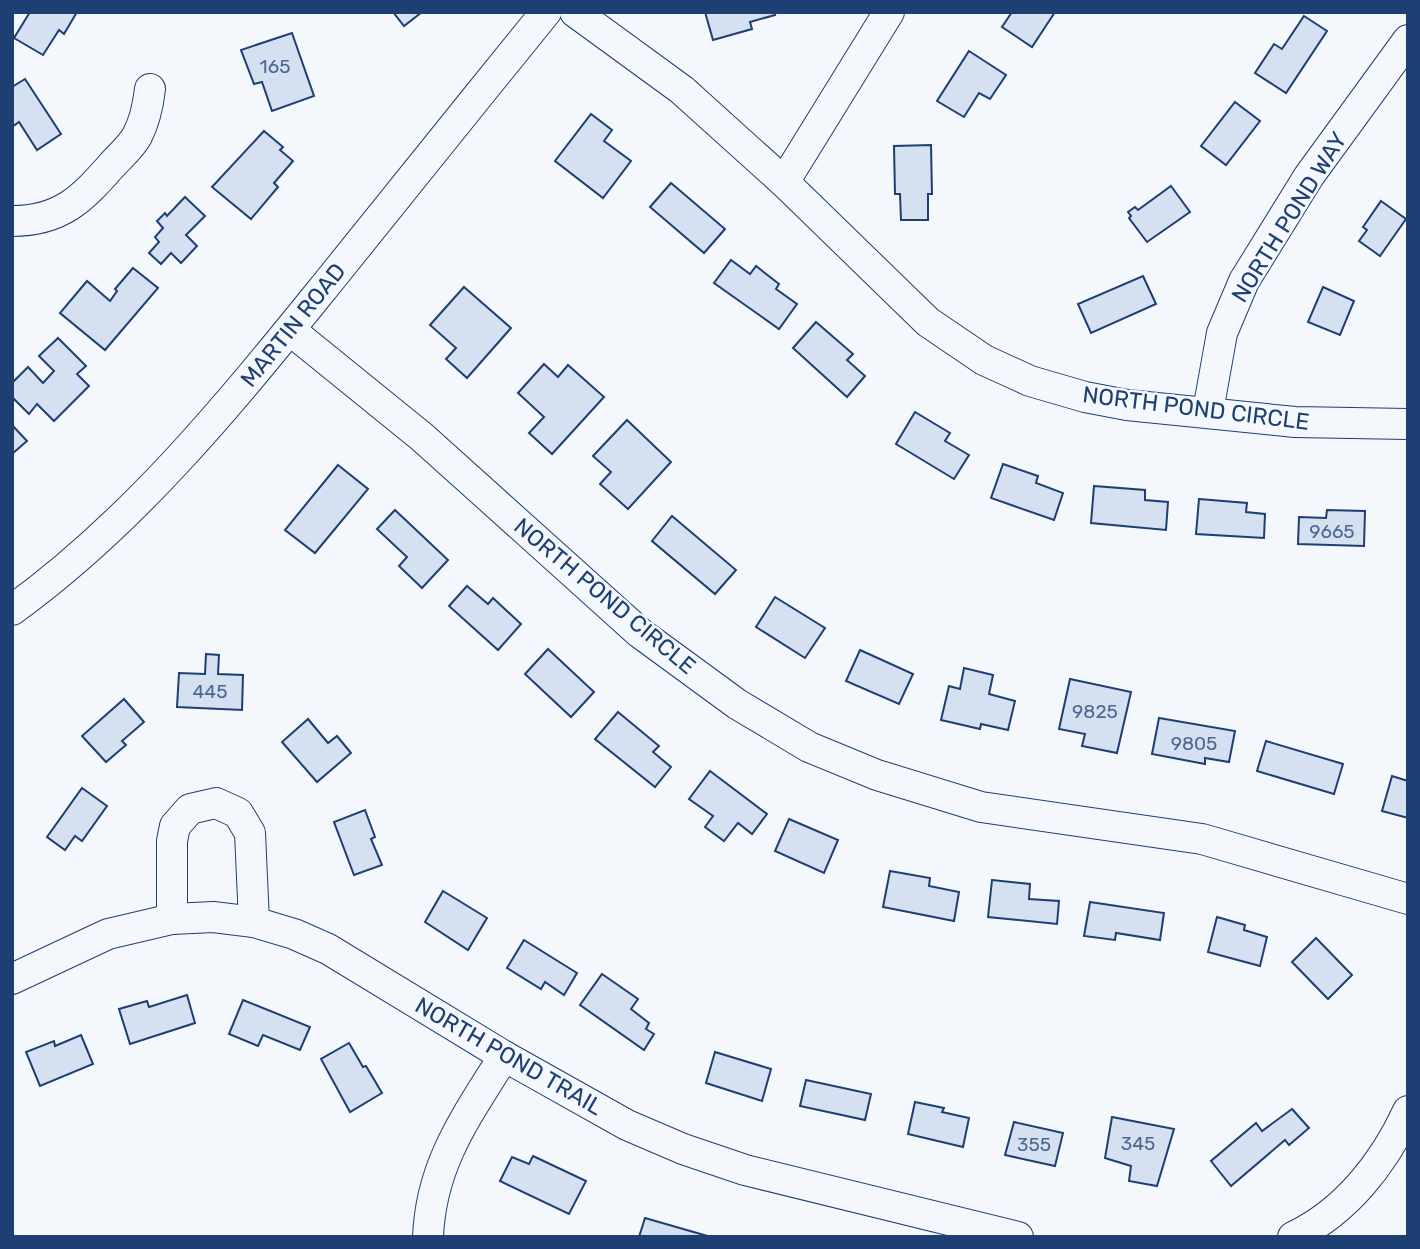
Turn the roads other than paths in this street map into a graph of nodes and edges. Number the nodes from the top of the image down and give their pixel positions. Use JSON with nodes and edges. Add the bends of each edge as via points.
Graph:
{"nodes":[{"id":1,"x":546,"y":12,"type":"edge"},
{"id":2,"x":575,"y":12,"type":"edge"},
{"id":3,"x":889,"y":12,"type":"edge"},
{"id":4,"x":1408,"y":40,"type":"edge"},
{"id":5,"x":150,"y":89,"type":"dead end"},
{"id":6,"x":784,"y":182,"type":"junction"},
{"id":7,"x":12,"y":221,"type":"edge"},
{"id":8,"x":290,"y":330,"type":"junction"},
{"id":9,"x":1208,"y":411,"type":"junction"},
{"id":10,"x":1408,"y":424,"type":"edge"},
{"id":11,"x":12,"y":610,"type":"edge"},
{"id":12,"x":1408,"y":899,"type":"edge"},
{"id":13,"x":172,"y":919,"type":"junction"},
{"id":14,"x":254,"y":922,"type":"junction"},
{"id":15,"x":12,"y":979,"type":"edge"},
{"id":16,"x":504,"y":1055,"type":"junction"},
{"id":17,"x":1408,"y":1111,"type":"edge"},
{"id":18,"x":428,"y":1237,"type":"edge"},
{"id":19,"x":1018,"y":1237,"type":"edge"},
{"id":20,"x":1293,"y":1237,"type":"edge"}],
"edges":[{"from":1,"to":8,"type":"street","name":"MARTIN ROAD"},
{"from":2,"to":6,"type":"street","name":"NORTH POND CIRCLE","via":[[682,90]]},
{"from":3,"to":6,"type":"street"},
{"from":4,"to":9,"type":"street","name":"NORTH POND WAY","via":[[1309,176],[1244,281],[1222,333]]},
{"from":5,"to":7,"type":"street","via":[[135,139],[85,196],[41,218]]},
{"from":6,"to":9,"type":"street","name":"NORTH POND CIRCLE","via":[[928,322],[984,360],[1030,381],[1085,397]]},
{"from":8,"to":11,"type":"street","name":"MARTIN ROAD","via":[[159,480],[93,544]]},
{"from":8,"to":12,"type":"street","name":"NORTH POND CIRCLE","via":[[422,437],[640,633],[737,705],[809,747],[877,775],[981,807],[1202,839]]},
{"from":9,"to":10,"type":"street","name":"NORTH POND CIRCLE","via":[[1296,422]]},
{"from":13,"to":14,"type":"street","name":"NORTH POND TRAIL"},
{"from":13,"to":14,"type":"street","via":[[175,826],[190,809],[216,803],[238,813],[250,833]]},
{"from":13,"to":15,"type":"street","name":"NORTH POND TRAIL","via":[[108,934]]},
{"from":14,"to":16,"type":"street","name":"NORTH POND TRAIL","via":[[328,949]]},
{"from":16,"to":18,"type":"street","via":[[450,1144],[437,1181]]},
{"from":16,"to":19,"type":"street","name":"NORTH POND TRAIL","via":[[627,1125],[683,1149],[745,1170]]},
{"from":17,"to":20,"type":"street","via":[[1377,1167],[1343,1203]]}]}
